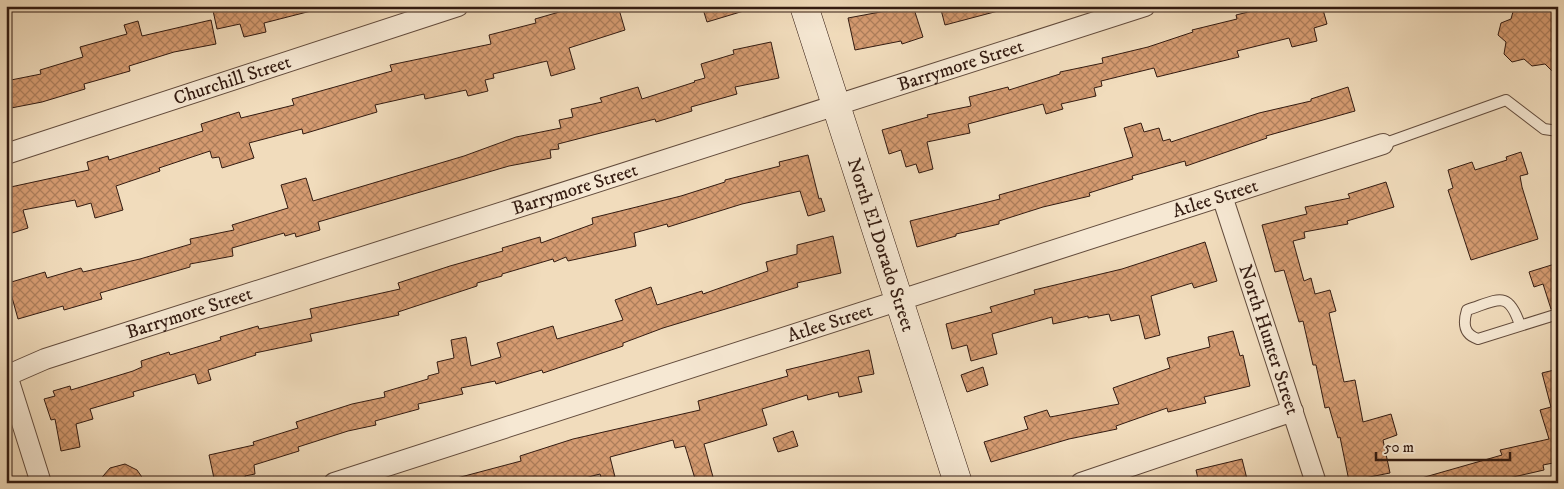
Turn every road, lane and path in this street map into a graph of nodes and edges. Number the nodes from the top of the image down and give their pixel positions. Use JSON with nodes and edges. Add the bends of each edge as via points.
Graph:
{"nodes":[{"id":1,"x":458,"y":6,"type":"edge"},
{"id":2,"x":804,"y":6,"type":"edge"},
{"id":3,"x":1145,"y":6,"type":"edge"},
{"id":4,"x":837,"y":106,"type":"junction"},
{"id":5,"x":1558,"y":132,"type":"edge"},
{"id":6,"x":1383,"y":144,"type":"joint"},
{"id":7,"x":6,"y":154,"type":"edge"},
{"id":8,"x":1222,"y":196,"type":"junction"},
{"id":9,"x":899,"y":300,"type":"junction"},
{"id":10,"x":1558,"y":314,"type":"edge"},
{"id":11,"x":1520,"y":325,"type":"junction"},
{"id":12,"x":7,"y":374,"type":"edge"},
{"id":13,"x":1293,"y":411,"type":"junction"},
{"id":14,"x":41,"y":483,"type":"edge"},
{"id":15,"x":334,"y":483,"type":"edge"},
{"id":16,"x":958,"y":483,"type":"edge"},
{"id":17,"x":1081,"y":483,"type":"edge"},
{"id":18,"x":1316,"y":483,"type":"edge"}],
"edges":[{"from":1,"to":7,"type":"street","name":"Churchill Street"},
{"from":2,"to":4,"type":"main road","name":"North El Dorado Street"},
{"from":3,"to":4,"type":"street","name":"Barrymore Street"},
{"from":4,"to":9,"type":"main road","name":"North El Dorado Street"},
{"from":4,"to":12,"type":"street","name":"Barrymore Street","via":[[45,359]]},
{"from":5,"to":6,"type":"lane","via":[[1544,129],[1506,100]]},
{"from":6,"to":8,"type":"street","name":"Atlee Street"},
{"from":8,"to":9,"type":"street","name":"Atlee Street"},
{"from":8,"to":13,"type":"street","name":"North Hunter Street"},
{"from":9,"to":15,"type":"street","name":"Atlee Street"},
{"from":9,"to":16,"type":"main road","name":"North El Dorado Street"},
{"from":10,"to":11,"type":"lane"},
{"from":11,"to":11,"type":"lane","via":[[1478,339],[1465,330],[1464,320],[1467,310],[1498,300],[1508,301],[1514,307]]},
{"from":12,"to":14,"type":"street"},
{"from":13,"to":17,"type":"street"},
{"from":13,"to":18,"type":"street","name":"North Hunter Street"}]}
